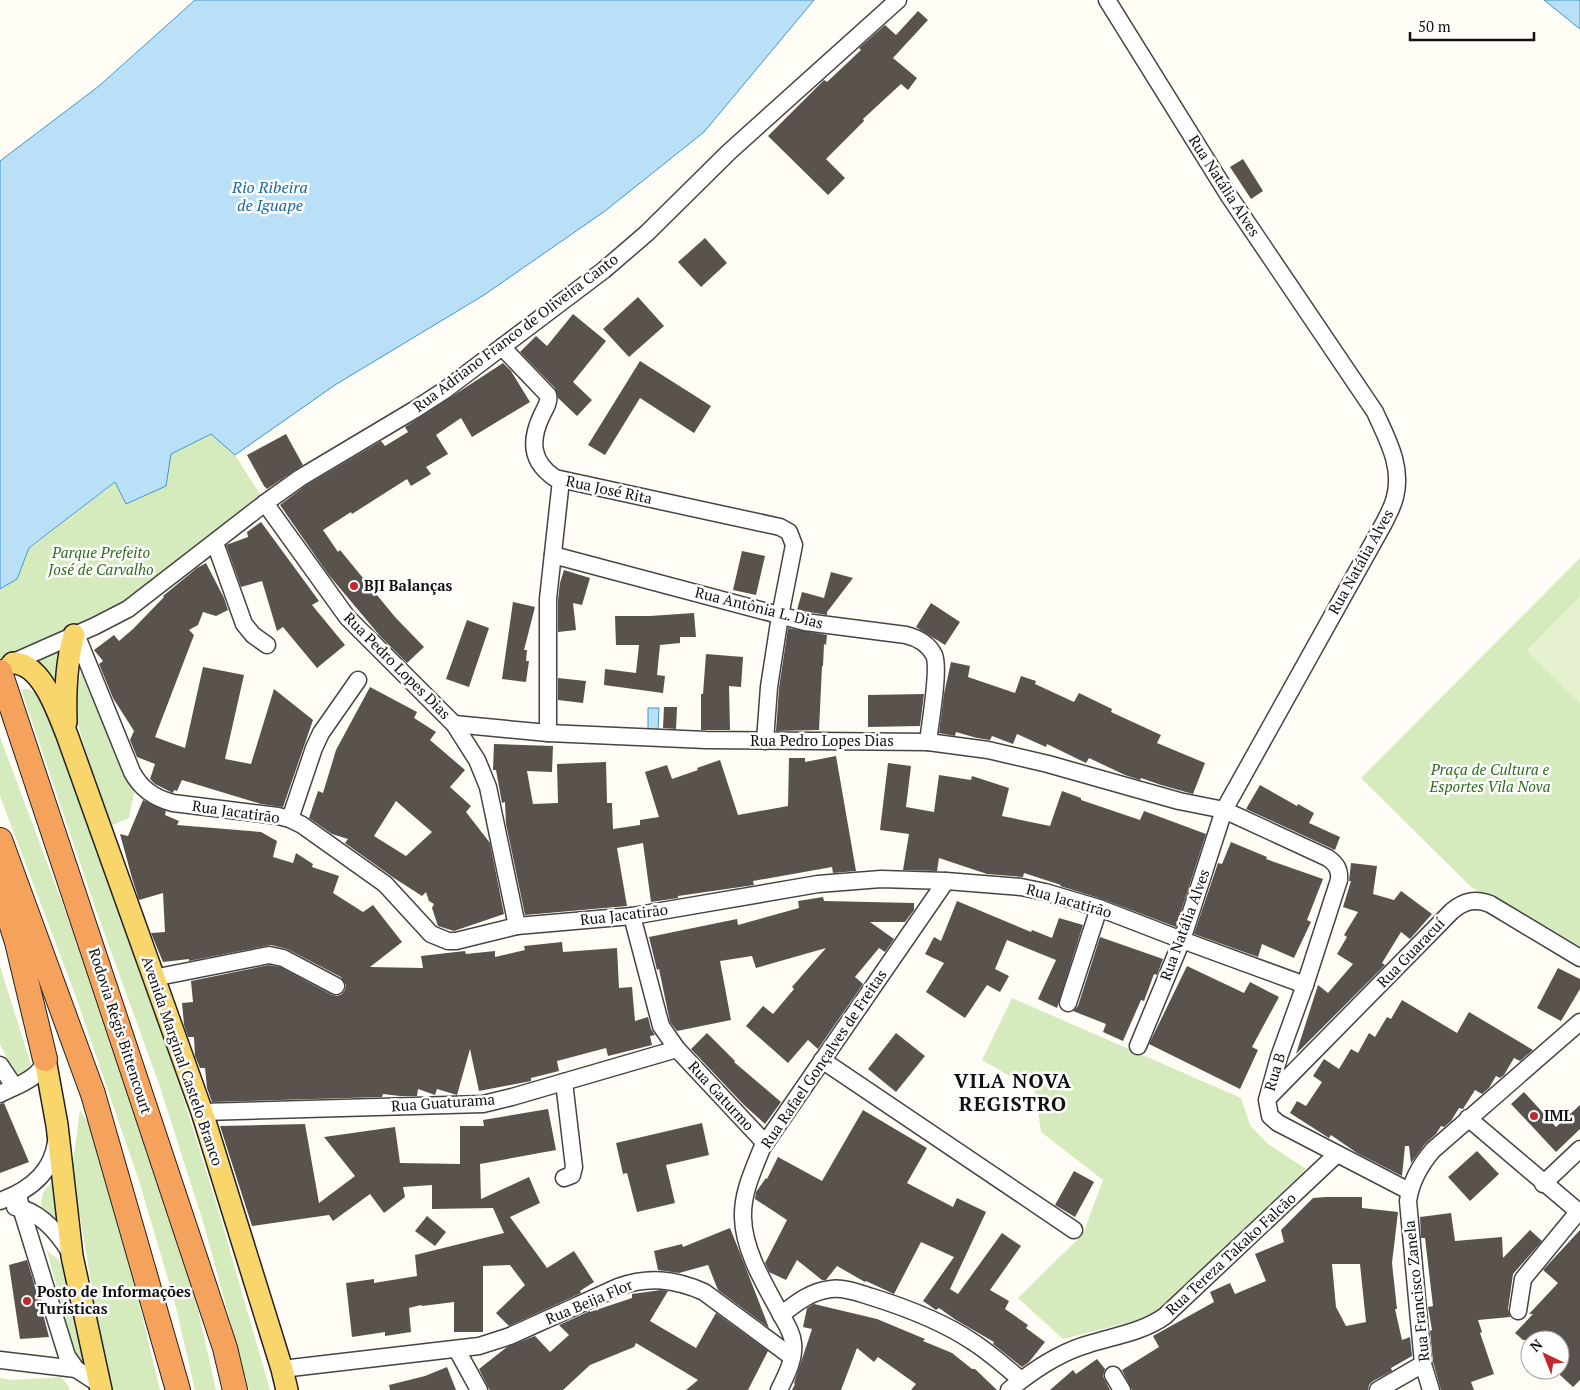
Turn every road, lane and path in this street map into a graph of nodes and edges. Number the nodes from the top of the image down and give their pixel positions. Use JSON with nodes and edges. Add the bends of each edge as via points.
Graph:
{"nodes":[{"id":1,"x":898,"y":0,"type":"edge"},
{"id":2,"x":1107,"y":0,"type":"edge"},
{"id":3,"x":502,"y":347,"type":"junction"},
{"id":4,"x":561,"y":480,"type":"junction"},
{"id":5,"x":265,"y":503,"type":"junction"},
{"id":6,"x":214,"y":543,"type":"junction"},
{"id":7,"x":553,"y":555,"type":"junction"},
{"id":8,"x":780,"y":616,"type":"junction"},
{"id":9,"x":75,"y":635,"type":"junction"},
{"id":10,"x":267,"y":645,"type":"dead end"},
{"id":11,"x":4,"y":672,"type":"edge"},
{"id":12,"x":358,"y":680,"type":"dead end"},
{"id":13,"x":454,"y":724,"type":"junction"},
{"id":14,"x":548,"y":733,"type":"junction"},
{"id":15,"x":67,"y":735,"type":"junction"},
{"id":16,"x":765,"y":741,"type":"junction"},
{"id":17,"x":928,"y":742,"type":"junction"},
{"id":18,"x":1224,"y":810,"type":"junction"},
{"id":19,"x":290,"y":819,"type":"junction"},
{"id":20,"x":0,"y":840,"type":"edge"},
{"id":21,"x":946,"y":881,"type":"junction"},
{"id":22,"x":0,"y":888,"type":"edge"},
{"id":23,"x":1099,"y":908,"type":"junction"},
{"id":24,"x":632,"y":916,"type":"junction"},
{"id":25,"x":517,"y":926,"type":"junction"},
{"id":26,"x":1182,"y":940,"type":"junction"},
{"id":27,"x":1580,"y":958,"type":"edge"},
{"id":28,"x":153,"y":978,"type":"junction"},
{"id":29,"x":1305,"y":985,"type":"junction"},
{"id":30,"x":336,"y":986,"type":"dead end"},
{"id":31,"x":1068,"y":1003,"type":"dead end"},
{"id":32,"x":1580,"y":1022,"type":"edge"},
{"id":33,"x":1138,"y":1046,"type":"dead end"},
{"id":34,"x":677,"y":1049,"type":"junction"},
{"id":35,"x":45,"y":1059,"type":"junction"},
{"id":36,"x":822,"y":1060,"type":"junction"},
{"id":37,"x":0,"y":1065,"type":"edge"},
{"id":38,"x":564,"y":1082,"type":"junction"},
{"id":39,"x":7,"y":1090,"type":"edge"},
{"id":40,"x":1267,"y":1100,"type":"junction"},
{"id":41,"x":202,"y":1112,"type":"junction"},
{"id":42,"x":1468,"y":1118,"type":"junction"},
{"id":43,"x":57,"y":1125,"type":"junction"},
{"id":44,"x":765,"y":1143,"type":"junction"},
{"id":45,"x":1580,"y":1149,"type":"edge"},
{"id":46,"x":1337,"y":1154,"type":"junction"},
{"id":47,"x":564,"y":1178,"type":"dead end"},
{"id":48,"x":1543,"y":1184,"type":"junction"},
{"id":49,"x":1409,"y":1191,"type":"junction"},
{"id":50,"x":0,"y":1201,"type":"edge"},
{"id":51,"x":19,"y":1201,"type":"junction"},
{"id":52,"x":0,"y":1205,"type":"edge"},
{"id":53,"x":1579,"y":1213,"type":"edge"},
{"id":54,"x":1074,"y":1230,"type":"dead end"},
{"id":55,"x":72,"y":1256,"type":"junction"},
{"id":56,"x":1518,"y":1311,"type":"dead end"},
{"id":57,"x":781,"y":1315,"type":"junction"},
{"id":58,"x":457,"y":1350,"type":"junction"},
{"id":59,"x":792,"y":1357,"type":"junction"},
{"id":60,"x":0,"y":1360,"type":"edge"},
{"id":61,"x":1423,"y":1364,"type":"junction"},
{"id":62,"x":76,"y":1369,"type":"junction"},
{"id":63,"x":282,"y":1369,"type":"junction"},
{"id":64,"x":1113,"y":1375,"type":"dead end"},
{"id":65,"x":1015,"y":1385,"type":"edge"},
{"id":66,"x":100,"y":1387,"type":"edge"},
{"id":67,"x":178,"y":1390,"type":"edge"},
{"id":68,"x":235,"y":1390,"type":"edge"},
{"id":69,"x":287,"y":1390,"type":"edge"},
{"id":70,"x":480,"y":1390,"type":"edge"},
{"id":71,"x":779,"y":1390,"type":"edge"},
{"id":72,"x":1122,"y":1390,"type":"edge"},
{"id":73,"x":1378,"y":1390,"type":"edge"},
{"id":74,"x":1431,"y":1390,"type":"edge"}],
"edges":[{"from":1,"to":3,"type":"street","name":"Rua Adriano Franco de Oliveira Canto","via":[[729,152],[647,233],[604,270]]},
{"from":2,"to":18,"type":"street","name":"Rua Natália Alves","via":[[1229,196],[1375,412],[1390,445],[1398,474],[1395,498],[1384,523]]},
{"from":3,"to":4,"type":"street","name":"Rua José Rita","via":[[548,395],[535,431],[534,449],[547,472]]},
{"from":3,"to":5,"type":"street","name":"Rua Adriano Franco de Oliveira Canto","via":[[422,406],[300,478]]},
{"from":4,"to":7,"type":"street"},
{"from":4,"to":8,"type":"street","name":"Rua José Rita","via":[[780,527],[788,532],[794,546]]},
{"from":5,"to":6,"type":"street","name":"Rua Adriano Franco de Oliveira Canto"},
{"from":5,"to":13,"type":"street","name":"Rua Pedro Lopes Dias","via":[[346,616]]},
{"from":6,"to":9,"type":"street","name":"Rua Adriano Franco de Oliveira Canto","via":[[128,610]]},
{"from":6,"to":10,"type":"street","via":[[244,624]]},
{"from":7,"to":8,"type":"street","name":"Rua Antônia L. Dias"},
{"from":7,"to":14,"type":"street","via":[[547,623]]},
{"from":8,"to":16,"type":"street"},
{"from":8,"to":17,"type":"street","name":"Rua Antônia L. Dias","via":[[906,635],[924,642],[936,664]]},
{"from":9,"to":11,"type":"street","name":"Rua Adriano Franco de Oliveira Canto"},
{"from":9,"to":15,"type":"main road","name":"Avenida Marginal Castelo Branco","via":[[66,701]]},
{"from":9,"to":19,"type":"street","name":"Rua Jacatirão","via":[[132,772],[147,791],[173,803]]},
{"from":11,"to":15,"type":"main road","name":"Avenida Marginal Castelo Branco","via":[[27,666],[49,693]]},
{"from":11,"to":68,"type":"highway","name":"Rodovia Régis Bittencourt","via":[[225,1348]]},
{"from":12,"to":19,"type":"street","via":[[321,733]]},
{"from":13,"to":14,"type":"street","name":"Rua Pedro Lopes Dias"},
{"from":13,"to":25,"type":"street","via":[[477,760],[488,787]]},
{"from":14,"to":16,"type":"street","name":"Rua Pedro Lopes Dias"},
{"from":15,"to":28,"type":"main road","name":"Avenida Marginal Castelo Branco"},
{"from":16,"to":17,"type":"street","name":"Rua Pedro Lopes Dias"},
{"from":17,"to":18,"type":"street","name":"Rua Pedro Lopes Dias","via":[[988,750],[1178,801]]},
{"from":18,"to":26,"type":"street","name":"Rua Natália Alves"},
{"from":18,"to":29,"type":"street","name":"Rua Pedro Lopes Dias","via":[[1328,858],[1338,869],[1339,880]]},
{"from":19,"to":25,"type":"street","name":"Rua Jacatirão","via":[[385,884],[423,927],[438,938],[456,941]]},
{"from":20,"to":67,"type":"highway","via":[[93,1094]]},
{"from":21,"to":23,"type":"street","name":"Rua Jacatirão","via":[[1020,887]]},
{"from":21,"to":24,"type":"street","name":"Rua Jacatirão","via":[[881,879],[818,884]]},
{"from":21,"to":36,"type":"street","name":"Rua Rafael Gonçalves de Freitas"},
{"from":22,"to":35,"type":"highway","via":[[18,942]]},
{"from":23,"to":26,"type":"street","name":"Rua Jacatirão"},
{"from":23,"to":31,"type":"street"},
{"from":24,"to":25,"type":"street","name":"Rua Jacatirão"},
{"from":24,"to":34,"type":"street","name":"Rua Gaturmo","via":[[656,1012],[661,1026]]},
{"from":26,"to":29,"type":"street","name":"Rua Jacatirão"},
{"from":26,"to":33,"type":"street","name":"Rua Natália Alves"},
{"from":27,"to":40,"type":"street","name":"Rua Guaracuí","via":[[1490,904],[1474,900],[1462,903]]},
{"from":28,"to":30,"type":"street","via":[[269,954]]},
{"from":28,"to":41,"type":"main road","name":"Avenida Marginal Castelo Branco"},
{"from":29,"to":40,"type":"street","name":"Rua B"},
{"from":32,"to":42,"type":"street"},
{"from":34,"to":38,"type":"street","name":"Rua Guaturama"},
{"from":34,"to":44,"type":"street","name":"Rua Gaturmo"},
{"from":35,"to":39,"type":"street","via":[[37,1073]]},
{"from":35,"to":43,"type":"main road"},
{"from":36,"to":44,"type":"street","name":"Rua Rafael Gonçalves de Freitas"},
{"from":36,"to":54,"type":"street"},
{"from":37,"to":39,"type":"street"},
{"from":38,"to":41,"type":"street","name":"Rua Guaturama","via":[[483,1104]]},
{"from":38,"to":47,"type":"street","via":[[574,1167],[572,1175]]},
{"from":40,"to":46,"type":"street","name":"Rua B","via":[[1270,1116],[1278,1123]]},
{"from":41,"to":63,"type":"main road","name":"Avenida Marginal Castelo Branco"},
{"from":42,"to":48,"type":"street"},
{"from":42,"to":49,"type":"street","via":[[1427,1156]]},
{"from":43,"to":51,"type":"street","via":[[52,1162]]},
{"from":43,"to":55,"type":"main road"},
{"from":44,"to":57,"type":"street","name":"Rua Rafael Gonçalves de Freitas","via":[[745,1193],[743,1218],[760,1275]]},
{"from":45,"to":48,"type":"street"},
{"from":46,"to":49,"type":"street","name":"Rua B"},
{"from":46,"to":65,"type":"street","name":"Rua Tereza Takako Falcão","via":[[1158,1321],[1074,1349]]},
{"from":48,"to":53,"type":"street"},
{"from":49,"to":61,"type":"street","name":"Rua Francisco Zanela"},
{"from":50,"to":51,"type":"street"},
{"from":51,"to":52,"type":"street"},
{"from":51,"to":55,"type":"street","via":[[55,1231]]},
{"from":51,"to":62,"type":"street","via":[[67,1356]]},
{"from":53,"to":56,"type":"street","via":[[1523,1279]]},
{"from":55,"to":66,"type":"main road"},
{"from":57,"to":59,"type":"street","name":"Rua Rafael Gonçalves de Freitas","via":[[793,1343]]},
{"from":57,"to":65,"type":"street","via":[[816,1292],[833,1288],[850,1290],[926,1316],[971,1340],[994,1357]]},
{"from":58,"to":59,"type":"street","name":"Rua Beija Flor","via":[[510,1336],[632,1282],[660,1279],[704,1292]]},
{"from":58,"to":63,"type":"street","name":"Rua Beija Flor"},
{"from":58,"to":70,"type":"street"},
{"from":59,"to":71,"type":"street","name":"Rua Rafael Gonçalves de Freitas"},
{"from":60,"to":62,"type":"street"},
{"from":61,"to":73,"type":"street"},
{"from":61,"to":74,"type":"street","name":"Rua Francisco Zanela"},
{"from":62,"to":66,"type":"street"},
{"from":63,"to":69,"type":"main road","name":"Avenida Marginal Castelo Branco"},
{"from":64,"to":72,"type":"street"}]}
